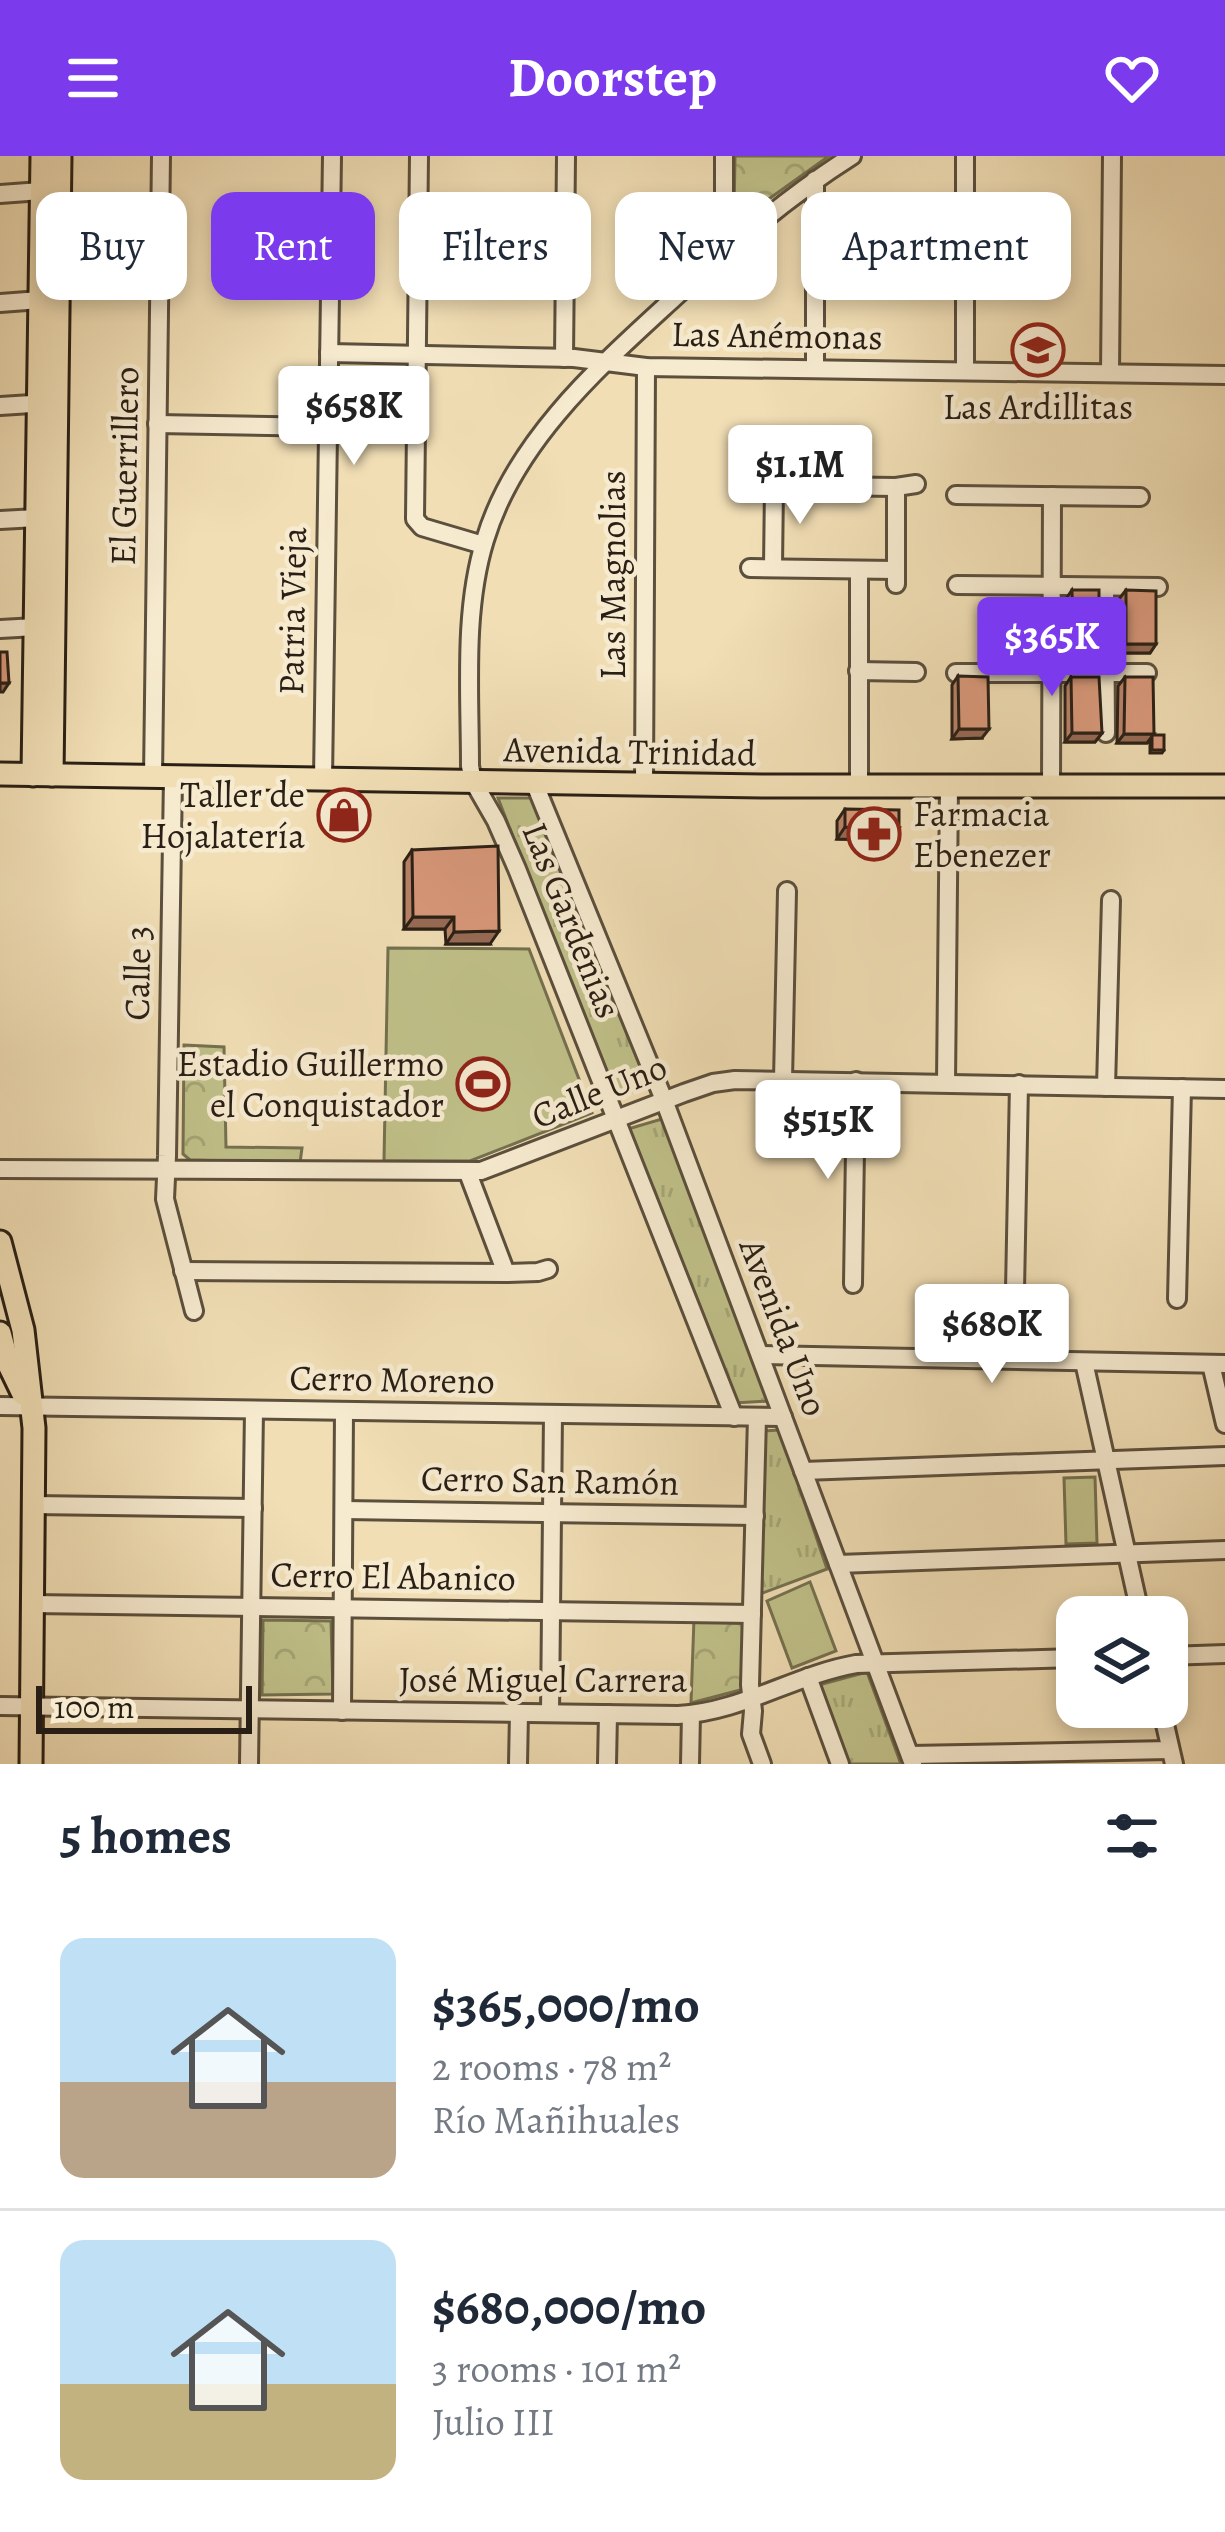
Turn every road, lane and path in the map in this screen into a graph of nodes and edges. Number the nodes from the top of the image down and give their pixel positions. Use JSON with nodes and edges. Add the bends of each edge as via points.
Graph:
{"nodes":[{"id":1,"x":42,"y":156,"type":"edge"},
{"id":2,"x":60,"y":156,"type":"edge"},
{"id":3,"x":161,"y":156,"type":"edge"},
{"id":4,"x":332,"y":156,"type":"edge"},
{"id":5,"x":419,"y":156,"type":"edge"},
{"id":6,"x":566,"y":156,"type":"edge"},
{"id":7,"x":724,"y":156,"type":"edge"},
{"id":8,"x":852,"y":156,"type":"edge"},
{"id":9,"x":965,"y":156,"type":"edge"},
{"id":10,"x":1112,"y":156,"type":"edge"},
{"id":11,"x":815,"y":180,"type":"junction"},
{"id":12,"x":41,"y":191,"type":"joint"},
{"id":13,"x":724,"y":192,"type":"edge"},
{"id":14,"x":0,"y":194,"type":"edge"},
{"id":15,"x":777,"y":210,"type":"edge"},
{"id":16,"x":40,"y":300,"type":"joint"},
{"id":17,"x":672,"y":300,"type":"edge"},
{"id":18,"x":0,"y":303,"type":"edge"},
{"id":19,"x":634,"y":334,"type":"junction"},
{"id":20,"x":329,"y":353,"type":"junction"},
{"id":21,"x":417,"y":355,"type":"junction"},
{"id":22,"x":564,"y":358,"type":"junction"},
{"id":23,"x":605,"y":361,"type":"junction"},
{"id":24,"x":642,"y":366,"type":"junction"},
{"id":25,"x":815,"y":369,"type":"junction"},
{"id":26,"x":965,"y":371,"type":"junction"},
{"id":27,"x":1110,"y":373,"type":"junction"},
{"id":28,"x":1225,"y":375,"type":"edge"},
{"id":29,"x":48,"y":403,"type":"junction"},
{"id":30,"x":0,"y":406,"type":"edge"},
{"id":31,"x":157,"y":424,"type":"junction"},
{"id":32,"x":328,"y":427,"type":"junction"},
{"id":33,"x":916,"y":484,"type":"dead end"},
{"id":34,"x":750,"y":485,"type":"dead end"},
{"id":35,"x":774,"y":485,"type":"junction"},
{"id":36,"x":896,"y":487,"type":"junction"},
{"id":37,"x":956,"y":496,"type":"dead end"},
{"id":38,"x":1052,"y":496,"type":"junction"},
{"id":39,"x":1140,"y":497,"type":"dead end"},
{"id":40,"x":37,"y":518,"type":"junction"},
{"id":41,"x":0,"y":520,"type":"edge"},
{"id":42,"x":483,"y":544,"type":"junction"},
{"id":43,"x":750,"y":568,"type":"dead end"},
{"id":44,"x":773,"y":568,"type":"junction"},
{"id":45,"x":859,"y":570,"type":"junction"},
{"id":46,"x":957,"y":585,"type":"dead end"},
{"id":47,"x":1052,"y":586,"type":"junction"},
{"id":48,"x":1105,"y":587,"type":"junction"},
{"id":49,"x":1157,"y":587,"type":"edge"},
{"id":50,"x":35,"y":627,"type":"junction"},
{"id":51,"x":0,"y":629,"type":"edge"},
{"id":52,"x":858,"y":671,"type":"junction"},
{"id":53,"x":916,"y":673,"type":"dead end"},
{"id":54,"x":1051,"y":673,"type":"junction"},
{"id":55,"x":1106,"y":673,"type":"junction"},
{"id":56,"x":1147,"y":673,"type":"edge"},
{"id":57,"x":956,"y":674,"type":"edge"},
{"id":58,"x":1106,"y":733,"type":"edge"},
{"id":59,"x":0,"y":774,"type":"edge"},
{"id":60,"x":43,"y":775,"type":"junction"},
{"id":61,"x":163,"y":777,"type":"junction"},
{"id":62,"x":323,"y":779,"type":"junction"},
{"id":63,"x":472,"y":782,"type":"junction"},
{"id":64,"x":534,"y":782,"type":"junction"},
{"id":65,"x":644,"y":784,"type":"junction"},
{"id":66,"x":859,"y":786,"type":"junction"},
{"id":67,"x":949,"y":786,"type":"junction"},
{"id":68,"x":1225,"y":786,"type":"edge"},
{"id":69,"x":1051,"y":787,"type":"junction"},
{"id":70,"x":787,"y":891,"type":"dead end"},
{"id":71,"x":1111,"y":900,"type":"dead end"},
{"id":72,"x":782,"y":1080,"type":"junction"},
{"id":73,"x":856,"y":1081,"type":"junction"},
{"id":74,"x":946,"y":1083,"type":"junction"},
{"id":75,"x":1018,"y":1084,"type":"junction"},
{"id":76,"x":1106,"y":1087,"type":"junction"},
{"id":77,"x":1182,"y":1088,"type":"junction"},
{"id":78,"x":1225,"y":1089,"type":"edge"},
{"id":79,"x":664,"y":1100,"type":"junction"},
{"id":80,"x":616,"y":1120,"type":"junction"},
{"id":81,"x":0,"y":1169,"type":"edge"},
{"id":82,"x":167,"y":1171,"type":"junction"},
{"id":83,"x":468,"y":1173,"type":"junction"},
{"id":84,"x":0,"y":1242,"type":"edge"},
{"id":85,"x":548,"y":1269,"type":"dead end"},
{"id":86,"x":183,"y":1271,"type":"junction"},
{"id":87,"x":506,"y":1273,"type":"junction"},
{"id":88,"x":853,"y":1283,"type":"dead end"},
{"id":89,"x":1015,"y":1290,"type":"dead end"},
{"id":90,"x":1177,"y":1298,"type":"dead end"},
{"id":91,"x":194,"y":1311,"type":"dead end"},
{"id":92,"x":2,"y":1338,"type":"edge"},
{"id":93,"x":760,"y":1355,"type":"junction"},
{"id":94,"x":1084,"y":1362,"type":"junction"},
{"id":95,"x":1218,"y":1364,"type":"edge"},
{"id":96,"x":0,"y":1390,"type":"edge"},
{"id":97,"x":0,"y":1406,"type":"edge"},
{"id":98,"x":31,"y":1406,"type":"junction"},
{"id":99,"x":254,"y":1410,"type":"junction"},
{"id":100,"x":344,"y":1411,"type":"junction"},
{"id":101,"x":553,"y":1414,"type":"junction"},
{"id":102,"x":734,"y":1417,"type":"junction"},
{"id":103,"x":757,"y":1417,"type":"junction"},
{"id":104,"x":783,"y":1418,"type":"junction"},
{"id":105,"x":1225,"y":1424,"type":"edge"},
{"id":106,"x":1225,"y":1456,"type":"edge"},
{"id":107,"x":1106,"y":1461,"type":"junction"},
{"id":108,"x":803,"y":1471,"type":"junction"},
{"id":109,"x":33,"y":1505,"type":"junction"},
{"id":110,"x":253,"y":1508,"type":"junction"},
{"id":111,"x":344,"y":1510,"type":"junction"},
{"id":112,"x":552,"y":1514,"type":"junction"},
{"id":113,"x":755,"y":1516,"type":"junction"},
{"id":114,"x":1225,"y":1550,"type":"edge"},
{"id":115,"x":1127,"y":1554,"type":"junction"},
{"id":116,"x":838,"y":1564,"type":"junction"},
{"id":117,"x":1136,"y":1596,"type":"edge"},
{"id":118,"x":32,"y":1604,"type":"junction"},
{"id":119,"x":251,"y":1607,"type":"junction"},
{"id":120,"x":343,"y":1608,"type":"junction"},
{"id":121,"x":551,"y":1611,"type":"junction"},
{"id":122,"x":752,"y":1614,"type":"junction"},
{"id":123,"x":1225,"y":1654,"type":"edge"},
{"id":124,"x":1188,"y":1655,"type":"edge"},
{"id":125,"x":1056,"y":1659,"type":"edge"},
{"id":126,"x":875,"y":1663,"type":"junction"},
{"id":127,"x":808,"y":1677,"type":"junction"},
{"id":128,"x":752,"y":1699,"type":"junction"},
{"id":129,"x":0,"y":1706,"type":"edge"},
{"id":130,"x":31,"y":1707,"type":"junction"},
{"id":131,"x":250,"y":1709,"type":"junction"},
{"id":132,"x":342,"y":1711,"type":"junction"},
{"id":133,"x":519,"y":1713,"type":"junction"},
{"id":134,"x":550,"y":1713,"type":"junction"},
{"id":135,"x":608,"y":1714,"type":"junction"},
{"id":136,"x":691,"y":1714,"type":"junction"},
{"id":137,"x":1172,"y":1757,"type":"edge"},
{"id":138,"x":912,"y":1760,"type":"edge"},
{"id":139,"x":31,"y":1764,"type":"edge"},
{"id":140,"x":249,"y":1764,"type":"edge"},
{"id":141,"x":518,"y":1764,"type":"edge"},
{"id":142,"x":607,"y":1764,"type":"edge"},
{"id":143,"x":690,"y":1764,"type":"edge"},
{"id":144,"x":762,"y":1764,"type":"edge"},
{"id":145,"x":840,"y":1764,"type":"edge"}],
"edges":[{"from":1,"to":12,"type":"main road"},
{"from":2,"to":29,"type":"main road"},
{"from":3,"to":31,"type":"street","name":"El Guerrillero"},
{"from":4,"to":20,"type":"street","name":"Patria Vieja"},
{"from":5,"to":21,"type":"street"},
{"from":6,"to":22,"type":"street"},
{"from":7,"to":13,"type":"street"},
{"from":8,"to":11,"type":"street","name":"Las Gardenias"},
{"from":9,"to":26,"type":"street"},
{"from":10,"to":27,"type":"street"},
{"from":11,"to":15,"type":"street","name":"Las Gardenias"},
{"from":11,"to":25,"type":"street"},
{"from":12,"to":14,"type":"street"},
{"from":16,"to":18,"type":"street"},
{"from":16,"to":29,"type":"main road"},
{"from":17,"to":19,"type":"street","name":"Las Gardenias"},
{"from":19,"to":23,"type":"street","name":"Las Gardenias"},
{"from":19,"to":24,"type":"street"},
{"from":20,"to":21,"type":"street","name":"Las Anémonas"},
{"from":20,"to":32,"type":"street","name":"Patria Vieja"},
{"from":21,"to":22,"type":"street","name":"Las Anémonas"},
{"from":21,"to":42,"type":"street","via":[[415,519]]},
{"from":22,"to":23,"type":"street","name":"Las Anémonas"},
{"from":23,"to":24,"type":"street","name":"Las Anémonas"},
{"from":23,"to":42,"type":"street","name":"Las Gardenias","via":[[531,451]]},
{"from":24,"to":25,"type":"street","name":"Las Anémonas"},
{"from":24,"to":65,"type":"street","name":"Las Magnolias"},
{"from":25,"to":26,"type":"street","name":"Las Anémonas"},
{"from":26,"to":27,"type":"street","name":"Las Anémonas"},
{"from":27,"to":28,"type":"street","name":"Las Anémonas"},
{"from":29,"to":30,"type":"street"},
{"from":29,"to":40,"type":"main road"},
{"from":29,"to":60,"type":"main road"},
{"from":31,"to":32,"type":"street"},
{"from":31,"to":61,"type":"street","name":"El Guerrillero"},
{"from":32,"to":62,"type":"street","name":"Patria Vieja"},
{"from":33,"to":36,"type":"street"},
{"from":34,"to":35,"type":"street"},
{"from":35,"to":36,"type":"street"},
{"from":35,"to":44,"type":"street"},
{"from":36,"to":45,"type":"street","via":[[896,577]]},
{"from":37,"to":38,"type":"street"},
{"from":38,"to":39,"type":"street"},
{"from":38,"to":47,"type":"street"},
{"from":40,"to":41,"type":"street"},
{"from":40,"to":50,"type":"main road"},
{"from":42,"to":63,"type":"street","name":"Las Gardenias","via":[[471,627]]},
{"from":43,"to":44,"type":"street"},
{"from":44,"to":45,"type":"street"},
{"from":45,"to":52,"type":"street"},
{"from":46,"to":47,"type":"street"},
{"from":47,"to":48,"type":"street"},
{"from":47,"to":54,"type":"street"},
{"from":48,"to":49,"type":"street"},
{"from":48,"to":55,"type":"street"},
{"from":50,"to":51,"type":"street"},
{"from":50,"to":60,"type":"main road"},
{"from":52,"to":53,"type":"street"},
{"from":52,"to":66,"type":"street"},
{"from":54,"to":55,"type":"street"},
{"from":54,"to":57,"type":"street"},
{"from":54,"to":69,"type":"street"},
{"from":55,"to":56,"type":"street"},
{"from":55,"to":58,"type":"street"},
{"from":59,"to":60,"type":"main road","name":"Avenida Trinidad"},
{"from":60,"to":61,"type":"main road","name":"Avenida Trinidad"},
{"from":61,"to":62,"type":"main road","name":"Avenida Trinidad"},
{"from":61,"to":82,"type":"street","name":"Calle 3"},
{"from":62,"to":63,"type":"main road","name":"Avenida Trinidad"},
{"from":63,"to":64,"type":"main road","name":"Avenida Trinidad"},
{"from":63,"to":80,"type":"street","name":"Las Gardenias","via":[[507,844]]},
{"from":64,"to":65,"type":"main road","name":"Avenida Trinidad"},
{"from":64,"to":79,"type":"street","name":"Avenida Uno"},
{"from":65,"to":66,"type":"main road","name":"Avenida Trinidad"},
{"from":66,"to":67,"type":"main road","name":"Avenida Trinidad"},
{"from":67,"to":69,"type":"main road","name":"Avenida Trinidad"},
{"from":67,"to":74,"type":"street"},
{"from":68,"to":69,"type":"main road","name":"Avenida Trinidad"},
{"from":70,"to":72,"type":"street"},
{"from":71,"to":76,"type":"street"},
{"from":72,"to":73,"type":"street","name":"Calle Uno"},
{"from":72,"to":79,"type":"street","name":"Calle Uno","via":[[724,1081]]},
{"from":73,"to":74,"type":"street","name":"Calle Uno"},
{"from":73,"to":88,"type":"street"},
{"from":74,"to":75,"type":"street","name":"Calle Uno"},
{"from":75,"to":76,"type":"street","name":"Calle Uno"},
{"from":75,"to":89,"type":"street"},
{"from":76,"to":77,"type":"street","name":"Calle Uno"},
{"from":77,"to":78,"type":"street","name":"Calle Uno"},
{"from":77,"to":90,"type":"street"},
{"from":79,"to":80,"type":"street","name":"Calle Uno"},
{"from":79,"to":93,"type":"street","name":"Avenida Uno"},
{"from":80,"to":83,"type":"street","name":"Calle Uno"},
{"from":80,"to":102,"type":"street","name":"Las Gardenias"},
{"from":81,"to":82,"type":"street","name":"Calle Uno"},
{"from":82,"to":83,"type":"street","name":"Calle Uno"},
{"from":82,"to":86,"type":"street","name":"Calle 3","via":[[165,1199]]},
{"from":83,"to":87,"type":"street"},
{"from":84,"to":98,"type":"main road","via":[[23,1330]]},
{"from":85,"to":87,"type":"street"},
{"from":86,"to":87,"type":"street"},
{"from":86,"to":91,"type":"street","name":"Calle 3"},
{"from":92,"to":96,"type":"main road"},
{"from":92,"to":98,"type":"main road"},
{"from":93,"to":94,"type":"street"},
{"from":93,"to":104,"type":"street","name":"Avenida Uno"},
{"from":94,"to":95,"type":"street"},
{"from":94,"to":107,"type":"street"},
{"from":95,"to":105,"type":"street"},
{"from":97,"to":98,"type":"street","name":"Cerro Moreno"},
{"from":98,"to":99,"type":"street","name":"Cerro Moreno"},
{"from":98,"to":109,"type":"main road"},
{"from":99,"to":100,"type":"street","name":"Cerro Moreno"},
{"from":99,"to":110,"type":"street"},
{"from":100,"to":101,"type":"street","name":"Cerro Moreno"},
{"from":100,"to":111,"type":"street"},
{"from":101,"to":102,"type":"street","name":"Cerro Moreno"},
{"from":101,"to":112,"type":"street"},
{"from":102,"to":103,"type":"street","name":"Cerro Moreno"},
{"from":103,"to":104,"type":"street","name":"Cerro Moreno"},
{"from":103,"to":113,"type":"street"},
{"from":104,"to":108,"type":"street","name":"Avenida Uno"},
{"from":106,"to":107,"type":"street"},
{"from":107,"to":108,"type":"street"},
{"from":107,"to":115,"type":"street"},
{"from":108,"to":116,"type":"street","name":"Avenida Uno"},
{"from":109,"to":110,"type":"street"},
{"from":109,"to":118,"type":"main road"},
{"from":110,"to":119,"type":"street"},
{"from":111,"to":112,"type":"street","name":"Cerro San Ramón"},
{"from":111,"to":120,"type":"street"},
{"from":112,"to":113,"type":"street","name":"Cerro San Ramón"},
{"from":112,"to":121,"type":"street"},
{"from":113,"to":122,"type":"street"},
{"from":114,"to":115,"type":"street"},
{"from":115,"to":116,"type":"street"},
{"from":115,"to":117,"type":"street"},
{"from":116,"to":126,"type":"street","name":"Avenida Uno"},
{"from":118,"to":119,"type":"street","name":"Cerro El Abanico"},
{"from":118,"to":130,"type":"main road"},
{"from":119,"to":120,"type":"street","name":"Cerro El Abanico"},
{"from":119,"to":131,"type":"street"},
{"from":120,"to":121,"type":"street","name":"Cerro El Abanico"},
{"from":120,"to":132,"type":"street"},
{"from":121,"to":122,"type":"street","name":"Cerro El Abanico"},
{"from":121,"to":134,"type":"street"},
{"from":122,"to":128,"type":"street"},
{"from":123,"to":124,"type":"street"},
{"from":125,"to":126,"type":"street","name":"José Miguel Carrera"},
{"from":126,"to":127,"type":"street","name":"José Miguel Carrera"},
{"from":126,"to":138,"type":"street","name":"Avenida Uno"},
{"from":127,"to":128,"type":"street","name":"José Miguel Carrera"},
{"from":127,"to":145,"type":"street"},
{"from":128,"to":136,"type":"street","name":"José Miguel Carrera"},
{"from":128,"to":144,"type":"street"},
{"from":129,"to":130,"type":"street","name":"José Miguel Carrera"},
{"from":130,"to":131,"type":"street","name":"José Miguel Carrera"},
{"from":130,"to":139,"type":"main road"},
{"from":131,"to":132,"type":"street","name":"José Miguel Carrera"},
{"from":131,"to":140,"type":"street"},
{"from":132,"to":133,"type":"street","name":"José Miguel Carrera"},
{"from":133,"to":134,"type":"street","name":"José Miguel Carrera"},
{"from":133,"to":141,"type":"street"},
{"from":134,"to":135,"type":"street","name":"José Miguel Carrera"},
{"from":135,"to":136,"type":"street","name":"José Miguel Carrera"},
{"from":135,"to":142,"type":"street"},
{"from":136,"to":143,"type":"street"},
{"from":137,"to":138,"type":"street"}]}
